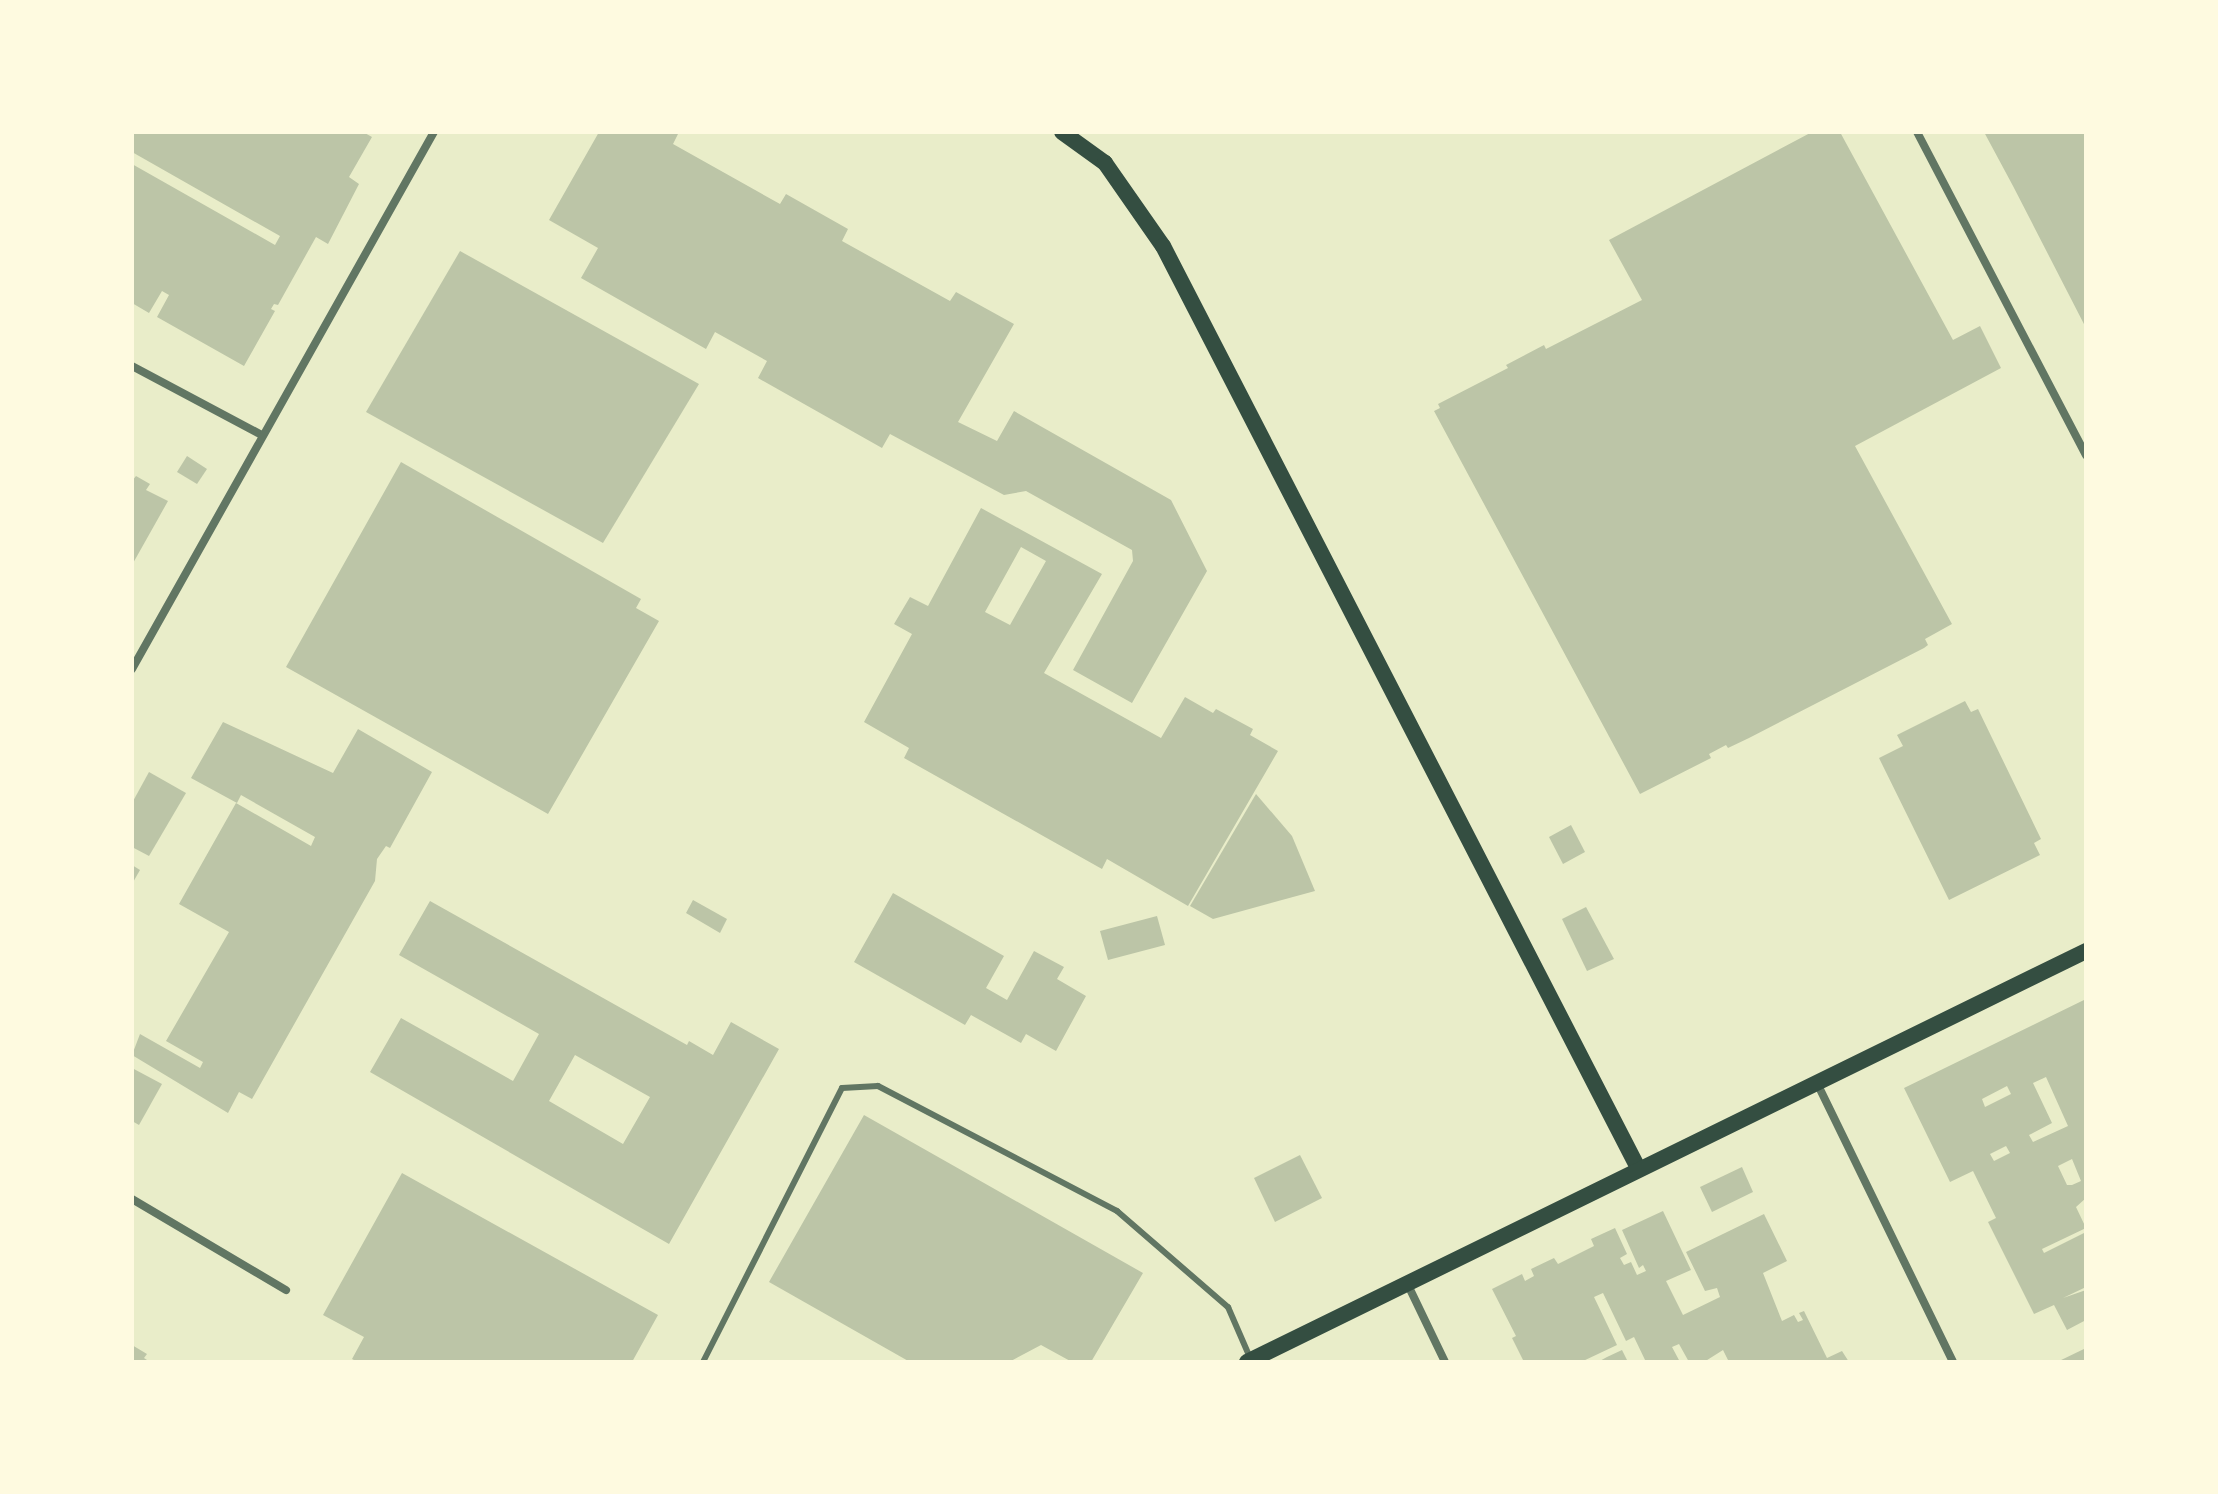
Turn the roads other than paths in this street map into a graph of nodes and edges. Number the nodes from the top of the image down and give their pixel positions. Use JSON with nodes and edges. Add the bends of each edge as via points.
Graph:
{"nodes":[{"id":1,"x":434,"y":132,"type":"edge"},
{"id":2,"x":1062,"y":132,"type":"edge"},
{"id":3,"x":1917,"y":132,"type":"edge"},
{"id":4,"x":132,"y":366,"type":"edge"},
{"id":5,"x":262,"y":435,"type":"junction"},
{"id":6,"x":2086,"y":455,"type":"edge"},
{"id":7,"x":132,"y":669,"type":"edge"},
{"id":8,"x":2086,"y":951,"type":"edge"},
{"id":9,"x":1817,"y":1083,"type":"junction"},
{"id":10,"x":1638,"y":1168,"type":"junction"},
{"id":11,"x":132,"y":1199,"type":"edge"},
{"id":12,"x":1407,"y":1283,"type":"junction"},
{"id":13,"x":286,"y":1290,"type":"dead end"},
{"id":14,"x":1249,"y":1361,"type":"edge"},
{"id":15,"x":703,"y":1362,"type":"edge"},
{"id":16,"x":1445,"y":1362,"type":"edge"},
{"id":17,"x":1953,"y":1362,"type":"edge"}],
"edges":[{"from":1,"to":5,"type":"street"},
{"from":2,"to":10,"type":"main road","via":[[1105,163],[1163,246]]},
{"from":3,"to":6,"type":"street"},
{"from":4,"to":5,"type":"street"},
{"from":5,"to":7,"type":"street"},
{"from":8,"to":9,"type":"main road"},
{"from":9,"to":10,"type":"main road"},
{"from":9,"to":17,"type":"street"},
{"from":10,"to":12,"type":"main road"},
{"from":11,"to":13,"type":"street"},
{"from":12,"to":14,"type":"main road"},
{"from":12,"to":16,"type":"street"},
{"from":14,"to":15,"type":"lane","via":[[1228,1307],[1117,1211],[878,1086],[842,1088]]}]}
